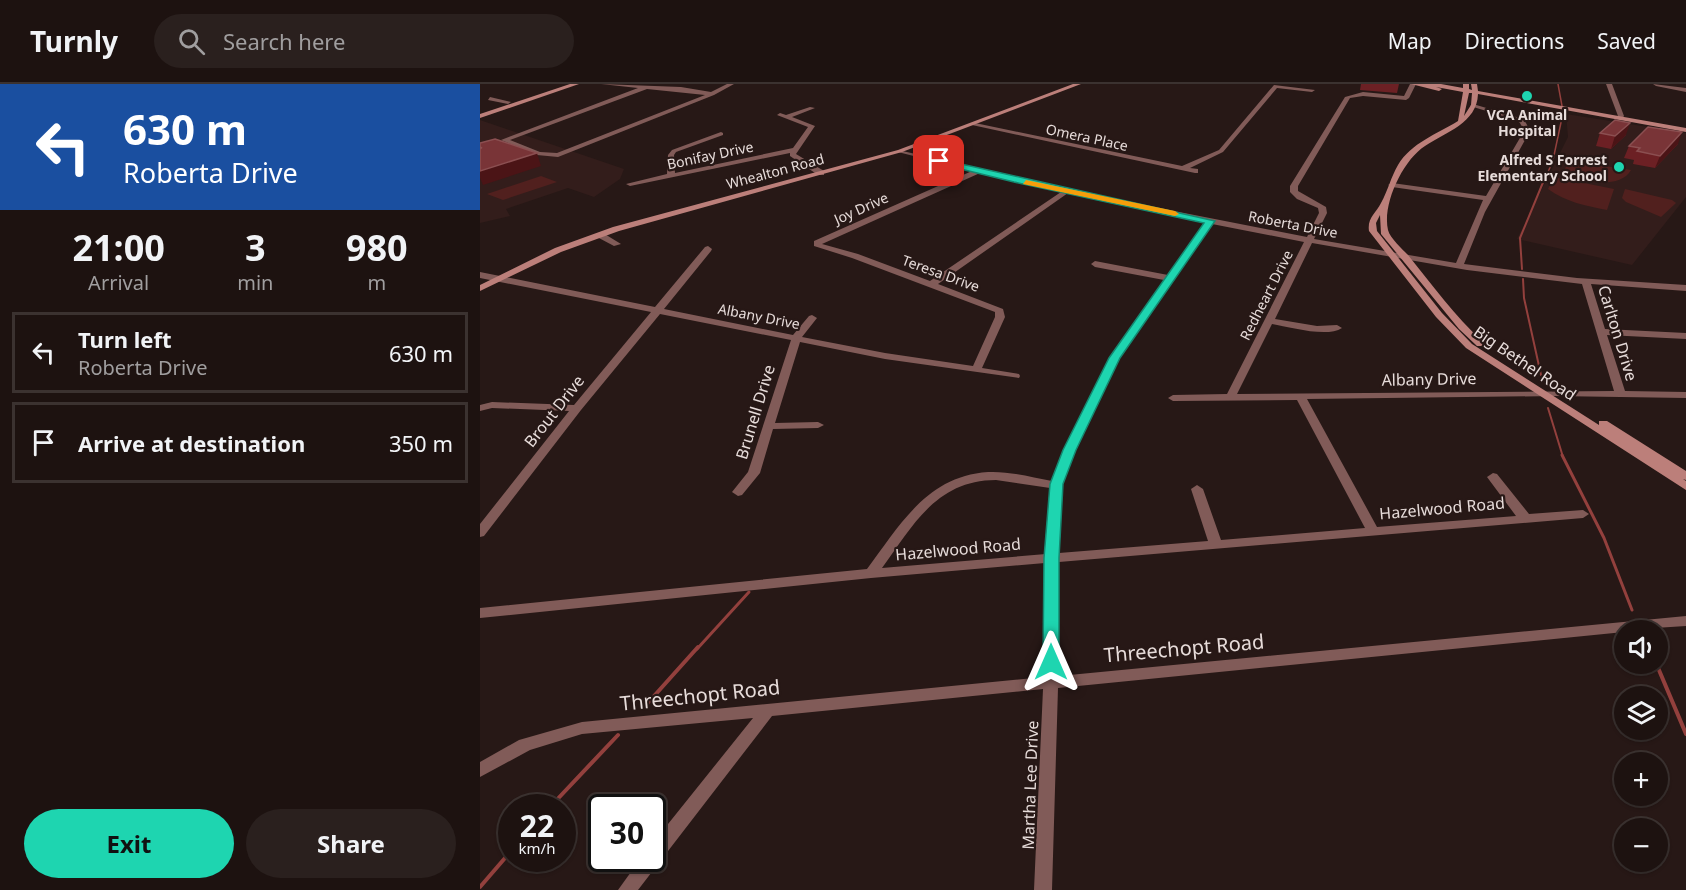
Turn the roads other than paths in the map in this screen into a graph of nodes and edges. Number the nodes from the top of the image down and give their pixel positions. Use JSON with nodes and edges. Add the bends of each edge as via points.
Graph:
{"nodes":[{"id":1,"x":564,"y":84,"type":"edge"},
{"id":2,"x":576,"y":84,"type":"edge"},
{"id":3,"x":604,"y":84,"type":"edge"},
{"id":4,"x":731,"y":84,"type":"edge"},
{"id":5,"x":1078,"y":84,"type":"edge"},
{"id":6,"x":1414,"y":84,"type":"edge"},
{"id":7,"x":1431,"y":84,"type":"edge"},
{"id":8,"x":1474,"y":84,"type":"edge"},
{"id":9,"x":1609,"y":84,"type":"edge"},
{"id":10,"x":1656,"y":84,"type":"edge"},
{"id":11,"x":1674,"y":86,"type":"edge"},
{"id":12,"x":646,"y":87,"type":"junction"},
{"id":13,"x":1312,"y":90,"type":"dead end"},
{"id":14,"x":1466,"y":90,"type":"edge"},
{"id":15,"x":1686,"y":90,"type":"edge"},
{"id":16,"x":712,"y":94,"type":"junction"},
{"id":17,"x":1475,"y":94,"type":"junction"},
{"id":18,"x":490,"y":99,"type":"dead end"},
{"id":19,"x":508,"y":102,"type":"junction"},
{"id":20,"x":1473,"y":106,"type":"junction"},
{"id":21,"x":812,"y":108,"type":"dead end"},
{"id":22,"x":480,"y":114,"type":"edge"},
{"id":23,"x":1619,"y":119,"type":"junction"},
{"id":24,"x":1460,"y":120,"type":"junction"},
{"id":25,"x":975,"y":125,"type":"junction"},
{"id":26,"x":1686,"y":130,"type":"edge"},
{"id":27,"x":721,"y":134,"type":"dead end"},
{"id":28,"x":795,"y":150,"type":"junction"},
{"id":29,"x":900,"y":151,"type":"junction"},
{"id":30,"x":1183,"y":169,"type":"junction"},
{"id":31,"x":978,"y":171,"type":"junction"},
{"id":32,"x":1195,"y":171,"type":"dead end"},
{"id":33,"x":821,"y":173,"type":"junction"},
{"id":34,"x":671,"y":175,"type":"junction"},
{"id":35,"x":630,"y":184,"type":"dead end"},
{"id":36,"x":1392,"y":185,"type":"junction"},
{"id":37,"x":1067,"y":191,"type":"junction"},
{"id":38,"x":1486,"y":198,"type":"junction"},
{"id":39,"x":1384,"y":204,"type":"junction"},
{"id":40,"x":1210,"y":221,"type":"junction"},
{"id":41,"x":600,"y":235,"type":"junction"},
{"id":42,"x":820,"y":240,"type":"joint"},
{"id":43,"x":1310,"y":241,"type":"junction"},
{"id":44,"x":617,"y":244,"type":"dead end"},
{"id":45,"x":708,"y":249,"type":"dead end"},
{"id":46,"x":1391,"y":255,"type":"junction"},
{"id":47,"x":1404,"y":257,"type":"junction"},
{"id":48,"x":1095,"y":264,"type":"dead end"},
{"id":49,"x":1460,"y":265,"type":"junction"},
{"id":50,"x":480,"y":275,"type":"edge"},
{"id":51,"x":498,"y":278,"type":"junction"},
{"id":52,"x":1169,"y":278,"type":"junction"},
{"id":53,"x":1586,"y":283,"type":"junction"},
{"id":54,"x":932,"y":284,"type":"junction"},
{"id":55,"x":480,"y":288,"type":"edge"},
{"id":56,"x":1686,"y":288,"type":"edge"},
{"id":57,"x":656,"y":310,"type":"junction"},
{"id":58,"x":812,"y":318,"type":"dead end"},
{"id":59,"x":1271,"y":321,"type":"junction"},
{"id":60,"x":1457,"y":321,"type":"junction"},
{"id":61,"x":1445,"y":322,"type":"junction"},
{"id":62,"x":1337,"y":328,"type":"dead end"},
{"id":63,"x":1603,"y":332,"type":"junction"},
{"id":64,"x":1686,"y":336,"type":"edge"},
{"id":65,"x":796,"y":338,"type":"junction"},
{"id":66,"x":976,"y":370,"type":"junction"},
{"id":67,"x":1015,"y":376,"type":"dead end"},
{"id":68,"x":1541,"y":393,"type":"junction"},
{"id":69,"x":1555,"y":393,"type":"junction"},
{"id":70,"x":1620,"y":393,"type":"junction"},
{"id":71,"x":1686,"y":395,"type":"edge"},
{"id":72,"x":1300,"y":396,"type":"junction"},
{"id":73,"x":1173,"y":398,"type":"dead end"},
{"id":74,"x":1230,"y":398,"type":"junction"},
{"id":75,"x":480,"y":408,"type":"edge"},
{"id":76,"x":577,"y":408,"type":"junction"},
{"id":77,"x":818,"y":424,"type":"dead end"},
{"id":78,"x":769,"y":426,"type":"junction"},
{"id":79,"x":1686,"y":476,"type":"edge"},
{"id":80,"x":1493,"y":477,"type":"dead end"},
{"id":81,"x":1056,"y":484,"type":"junction"},
{"id":82,"x":1686,"y":486,"type":"edge"},
{"id":83,"x":1197,"y":489,"type":"dead end"},
{"id":84,"x":738,"y":492,"type":"dead end"},
{"id":85,"x":1583,"y":514,"type":"dead end"},
{"id":86,"x":1525,"y":518,"type":"junction"},
{"id":87,"x":1373,"y":531,"type":"junction"},
{"id":88,"x":480,"y":533,"type":"edge"},
{"id":89,"x":1216,"y":544,"type":"junction"},
{"id":90,"x":1052,"y":558,"type":"junction"},
{"id":91,"x":871,"y":573,"type":"junction"},
{"id":92,"x":480,"y":613,"type":"edge"},
{"id":93,"x":1686,"y":621,"type":"edge"},
{"id":94,"x":1051,"y":682,"type":"junction"},
{"id":95,"x":768,"y":710,"type":"junction"},
{"id":96,"x":480,"y":770,"type":"edge"},
{"id":97,"x":666,"y":840,"type":"edge"},
{"id":98,"x":641,"y":872,"type":"edge"},
{"id":99,"x":627,"y":890,"type":"edge"},
{"id":100,"x":1043,"y":890,"type":"edge"}],
"edges":[{"from":1,"to":19,"type":"main road"},
{"from":2,"to":22,"type":"main road"},
{"from":3,"to":12,"type":"street"},
{"from":4,"to":16,"type":"street"},
{"from":5,"to":25,"type":"main road","name":"Whealton Road"},
{"from":6,"to":14,"type":"main road"},
{"from":6,"to":43,"type":"street","name":"Redheart Drive","via":[[1406,98],[1363,94],[1347,98],[1294,186],[1300,197],[1324,210]]},
{"from":7,"to":14,"type":"main road"},
{"from":8,"to":17,"type":"main road"},
{"from":9,"to":23,"type":"street"},
{"from":10,"to":11,"type":"street"},
{"from":11,"to":15,"type":"street"},
{"from":12,"to":16,"type":"street"},
{"from":12,"to":16,"type":"street","via":[[504,139],[539,154],[558,155]]},
{"from":13,"to":30,"type":"street","via":[[1276,86],[1221,150]]},
{"from":14,"to":17,"type":"main road"},
{"from":14,"to":24,"type":"main road"},
{"from":17,"to":20,"type":"main road"},
{"from":17,"to":23,"type":"main road"},
{"from":18,"to":19,"type":"street"},
{"from":19,"to":22,"type":"main road"},
{"from":20,"to":24,"type":"main road","name":"Big Bethel Road","via":[[1468,116]]},
{"from":20,"to":38,"type":"street","via":[[1511,116],[1527,127]]},
{"from":21,"to":28,"type":"street","via":[[784,116],[812,126]]},
{"from":23,"to":26,"type":"main road"},
{"from":24,"to":36,"type":"main road","name":"Big Bethel Road","via":[[1412,151]]},
{"from":25,"to":29,"type":"main road","name":"Whealton Road"},
{"from":25,"to":30,"type":"street","name":"Omera Place"},
{"from":27,"to":34,"type":"street","via":[[674,151]]},
{"from":28,"to":33,"type":"street","via":[[792,157]]},
{"from":28,"to":34,"type":"street","name":"Bonifay Drive"},
{"from":29,"to":31,"type":"street","name":"Roberta Drive"},
{"from":29,"to":33,"type":"main road","name":"Whealton Road"},
{"from":30,"to":32,"type":"street","name":"Omera Place"},
{"from":31,"to":37,"type":"street","name":"Roberta Drive"},
{"from":31,"to":42,"type":"street","name":"Joy Drive"},
{"from":33,"to":41,"type":"main road","name":"Whealton Road"},
{"from":34,"to":35,"type":"street","name":"Bonifay Drive"},
{"from":36,"to":38,"type":"street"},
{"from":36,"to":39,"type":"main road","name":"Big Bethel Road"},
{"from":37,"to":40,"type":"street","name":"Roberta Drive"},
{"from":37,"to":54,"type":"street"},
{"from":38,"to":49,"type":"street"},
{"from":39,"to":46,"type":"main road","name":"Big Bethel Road","via":[[1375,215],[1372,229]]},
{"from":39,"to":47,"type":"main road","name":"Big Bethel Road","via":[[1383,230]]},
{"from":40,"to":43,"type":"street","name":"Roberta Drive"},
{"from":40,"to":52,"type":"street","name":"Martha Lee Drive"},
{"from":41,"to":44,"type":"street"},
{"from":41,"to":51,"type":"main road","name":"Whealton Road"},
{"from":42,"to":54,"type":"street","name":"Teresa Drive","via":[[818,246]]},
{"from":43,"to":46,"type":"street","name":"Roberta Drive"},
{"from":43,"to":59,"type":"street","name":"Redheart Drive"},
{"from":45,"to":57,"type":"street","name":"Brout Drive"},
{"from":46,"to":47,"type":"street","name":"Roberta Drive"},
{"from":46,"to":61,"type":"main road","name":"Big Bethel Road"},
{"from":47,"to":49,"type":"street","name":"Roberta Drive"},
{"from":47,"to":60,"type":"main road","name":"Big Bethel Road"},
{"from":48,"to":52,"type":"street"},
{"from":49,"to":53,"type":"street","name":"Roberta Drive"},
{"from":50,"to":51,"type":"street","name":"Albany Drive"},
{"from":51,"to":55,"type":"main road","name":"Whealton Road"},
{"from":51,"to":57,"type":"street","name":"Albany Drive"},
{"from":52,"to":81,"type":"street","name":"Martha Lee Drive","via":[[1114,358]]},
{"from":53,"to":56,"type":"street","name":"Roberta Drive"},
{"from":53,"to":63,"type":"street","name":"Carlton Drive"},
{"from":54,"to":66,"type":"street","name":"Teresa Drive","via":[[1000,311]]},
{"from":57,"to":65,"type":"street","name":"Albany Drive"},
{"from":57,"to":76,"type":"street","name":"Brout Drive"},
{"from":58,"to":65,"type":"street"},
{"from":59,"to":62,"type":"street","via":[[1317,329]]},
{"from":59,"to":74,"type":"street","name":"Redheart Drive"},
{"from":60,"to":61,"type":"main road"},
{"from":60,"to":69,"type":"main road","name":"Big Bethel Road","via":[[1490,351]]},
{"from":61,"to":68,"type":"main road","name":"Big Bethel Road","via":[[1469,346]]},
{"from":63,"to":64,"type":"street"},
{"from":63,"to":70,"type":"street","name":"Carlton Drive"},
{"from":65,"to":66,"type":"street","name":"Albany Drive"},
{"from":65,"to":78,"type":"street","name":"Brunell Drive"},
{"from":66,"to":67,"type":"street","name":"Albany Drive"},
{"from":68,"to":69,"type":"street","name":"Albany Drive"},
{"from":68,"to":72,"type":"street","name":"Albany Drive"},
{"from":68,"to":82,"type":"main road","name":"Big Bethel Road"},
{"from":69,"to":70,"type":"street","name":"Albany Drive"},
{"from":69,"to":79,"type":"main road","name":"Big Bethel Road"},
{"from":70,"to":71,"type":"street","name":"Albany Drive"},
{"from":72,"to":74,"type":"street","name":"Albany Drive"},
{"from":72,"to":87,"type":"street"},
{"from":73,"to":74,"type":"street","name":"Albany Drive"},
{"from":75,"to":76,"type":"street"},
{"from":76,"to":88,"type":"street","name":"Brout Drive"},
{"from":77,"to":78,"type":"street"},
{"from":78,"to":84,"type":"street","name":"Brunell Drive","via":[[754,473]]},
{"from":80,"to":86,"type":"street"},
{"from":81,"to":90,"type":"street","name":"Martha Lee Drive"},
{"from":81,"to":91,"type":"street","via":[[986,476],[950,484],[923,504]]},
{"from":83,"to":89,"type":"street"},
{"from":85,"to":86,"type":"street","name":"Hazelwood Road"},
{"from":86,"to":87,"type":"street","name":"Hazelwood Road"},
{"from":87,"to":89,"type":"street","name":"Hazelwood Road"},
{"from":89,"to":90,"type":"street","name":"Hazelwood Road"},
{"from":90,"to":91,"type":"street","name":"Hazelwood Road"},
{"from":90,"to":94,"type":"street","name":"Martha Lee Drive"},
{"from":91,"to":92,"type":"street","name":"Hazelwood Road"},
{"from":93,"to":94,"type":"street","name":"Threechopt Road"},
{"from":94,"to":95,"type":"street","name":"Threechopt Road"},
{"from":94,"to":100,"type":"street","name":"Martha Lee Drive"},
{"from":95,"to":96,"type":"street","name":"Threechopt Road","via":[[582,728],[525,745]]},
{"from":95,"to":97,"type":"street"},
{"from":98,"to":99,"type":"street"}]}
